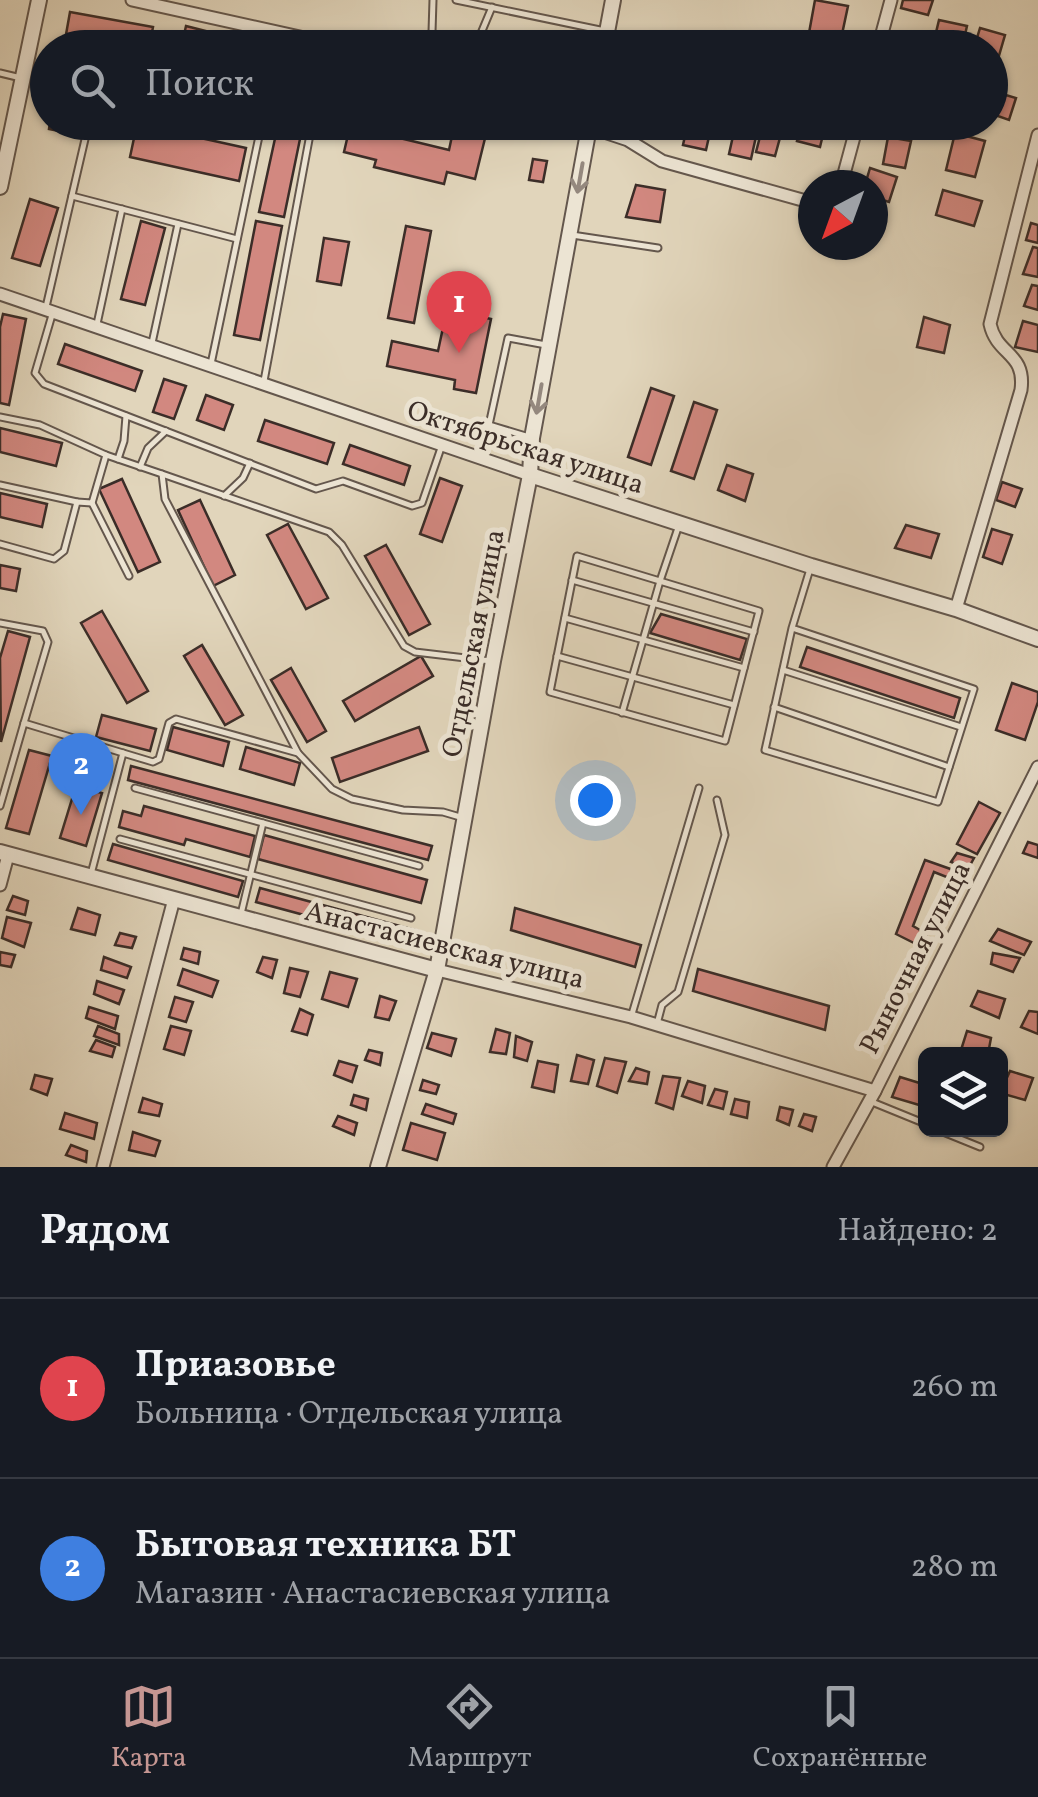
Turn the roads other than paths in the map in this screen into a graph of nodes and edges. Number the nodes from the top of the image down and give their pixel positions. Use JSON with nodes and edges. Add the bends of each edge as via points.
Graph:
{"nodes":[{"id":1,"x":39,"y":0,"type":"edge"},
{"id":2,"x":132,"y":0,"type":"edge"},
{"id":3,"x":433,"y":0,"type":"edge"},
{"id":4,"x":456,"y":0,"type":"edge"},
{"id":5,"x":612,"y":0,"type":"edge"},
{"id":6,"x":891,"y":0,"type":"edge"},
{"id":7,"x":492,"y":8,"type":"junction"},
{"id":8,"x":32,"y":30,"type":"edge"},
{"id":9,"x":268,"y":30,"type":"edge"},
{"id":10,"x":432,"y":30,"type":"edge"},
{"id":11,"x":482,"y":30,"type":"edge"},
{"id":12,"x":570,"y":30,"type":"edge"},
{"id":13,"x":607,"y":30,"type":"edge"},
{"id":14,"x":883,"y":30,"type":"edge"},
{"id":15,"x":30,"y":39,"type":"edge"},
{"id":16,"x":0,"y":72,"type":"edge"},
{"id":17,"x":21,"y":78,"type":"junction"},
{"id":18,"x":1038,"y":134,"type":"edge"},
{"id":19,"x":86,"y":140,"type":"edge"},
{"id":20,"x":258,"y":140,"type":"edge"},
{"id":21,"x":308,"y":140,"type":"edge"},
{"id":22,"x":587,"y":140,"type":"edge"},
{"id":23,"x":628,"y":140,"type":"edge"},
{"id":24,"x":853,"y":140,"type":"edge"},
{"id":25,"x":845,"y":170,"type":"edge"},
{"id":26,"x":0,"y":187,"type":"edge"},
{"id":27,"x":72,"y":196,"type":"junction"},
{"id":28,"x":798,"y":199,"type":"edge"},
{"id":29,"x":122,"y":209,"type":"junction"},
{"id":30,"x":178,"y":224,"type":"junction"},
{"id":31,"x":569,"y":234,"type":"junction"},
{"id":32,"x":238,"y":239,"type":"junction"},
{"id":33,"x":658,"y":248,"type":"dead end"},
{"id":34,"x":0,"y":294,"type":"edge"},
{"id":35,"x":49,"y":311,"type":"junction"},
{"id":36,"x":97,"y":327,"type":"junction"},
{"id":37,"x":151,"y":346,"type":"junction"},
{"id":38,"x":549,"y":346,"type":"junction"},
{"id":39,"x":210,"y":366,"type":"junction"},
{"id":40,"x":264,"y":384,"type":"junction"},
{"id":41,"x":126,"y":416,"type":"junction"},
{"id":42,"x":0,"y":417,"type":"edge"},
{"id":43,"x":166,"y":431,"type":"junction"},
{"id":44,"x":532,"y":438,"type":"junction"},
{"id":45,"x":442,"y":445,"type":"junction"},
{"id":46,"x":106,"y":455,"type":"junction"},
{"id":47,"x":118,"y":459,"type":"junction"},
{"id":48,"x":250,"y":463,"type":"junction"},
{"id":49,"x":140,"y":467,"type":"junction"},
{"id":50,"x":162,"y":474,"type":"junction"},
{"id":51,"x":530,"y":475,"type":"junction"},
{"id":52,"x":0,"y":484,"type":"edge"},
{"id":53,"x":224,"y":496,"type":"junction"},
{"id":54,"x":78,"y":502,"type":"junction"},
{"id":55,"x":92,"y":503,"type":"junction"},
{"id":56,"x":680,"y":522,"type":"junction"},
{"id":57,"x":0,"y":544,"type":"edge"},
{"id":58,"x":811,"y":566,"type":"junction"},
{"id":59,"x":128,"y":576,"type":"dead end"},
{"id":60,"x":572,"y":580,"type":"junction"},
{"id":61,"x":660,"y":581,"type":"junction"},
{"id":62,"x":653,"y":605,"type":"junction"},
{"id":63,"x":956,"y":609,"type":"junction"},
{"id":64,"x":565,"y":618,"type":"junction"},
{"id":65,"x":0,"y":623,"type":"edge"},
{"id":66,"x":792,"y":628,"type":"junction"},
{"id":67,"x":754,"y":632,"type":"junction"},
{"id":68,"x":1038,"y":639,"type":"edge"},
{"id":69,"x":643,"y":640,"type":"junction"},
{"id":70,"x":557,"y":656,"type":"junction"},
{"id":71,"x":493,"y":661,"type":"junction"},
{"id":72,"x":744,"y":668,"type":"junction"},
{"id":73,"x":783,"y":670,"type":"junction"},
{"id":74,"x":632,"y":677,"type":"junction"},
{"id":75,"x":734,"y":706,"type":"junction"},
{"id":76,"x":774,"y":707,"type":"junction"},
{"id":77,"x":622,"y":714,"type":"junction"},
{"id":78,"x":24,"y":724,"type":"junction"},
{"id":79,"x":962,"y":728,"type":"junction"},
{"id":80,"x":123,"y":753,"type":"junction"},
{"id":81,"x":298,"y":753,"type":"junction"},
{"id":82,"x":950,"y":766,"type":"junction"},
{"id":83,"x":1038,"y":768,"type":"edge"},
{"id":84,"x":136,"y":788,"type":"dead end"},
{"id":85,"x":698,"y":788,"type":"dead end"},
{"id":86,"x":2,"y":790,"type":"edge"},
{"id":87,"x":717,"y":800,"type":"dead end"},
{"id":88,"x":0,"y":806,"type":"edge"},
{"id":89,"x":465,"y":818,"type":"junction"},
{"id":90,"x":263,"y":823,"type":"junction"},
{"id":91,"x":120,"y":839,"type":"dead end"},
{"id":92,"x":4,"y":854,"type":"edge"},
{"id":93,"x":419,"y":866,"type":"dead end"},
{"id":94,"x":250,"y":874,"type":"junction"},
{"id":95,"x":90,"y":876,"type":"junction"},
{"id":96,"x":0,"y":886,"type":"edge"},
{"id":97,"x":174,"y":900,"type":"junction"},
{"id":98,"x":240,"y":917,"type":"junction"},
{"id":99,"x":410,"y":918,"type":"dead end"},
{"id":100,"x":438,"y":970,"type":"junction"},
{"id":101,"x":631,"y":1017,"type":"junction"},
{"id":102,"x":656,"y":1024,"type":"junction"},
{"id":103,"x":872,"y":1096,"type":"junction"},
{"id":104,"x":918,"y":1120,"type":"edge"},
{"id":105,"x":955,"y":1137,"type":"edge"},
{"id":106,"x":980,"y":1147,"type":"dead end"},
{"id":107,"x":103,"y":1167,"type":"edge"},
{"id":108,"x":378,"y":1167,"type":"edge"},
{"id":109,"x":833,"y":1167,"type":"edge"}],
"edges":[{"from":1,"to":8,"type":"street"},
{"from":2,"to":9,"type":"street"},
{"from":3,"to":10,"type":"lane"},
{"from":4,"to":7,"type":"lane"},
{"from":5,"to":13,"type":"street"},
{"from":6,"to":14,"type":"street"},
{"from":7,"to":11,"type":"lane"},
{"from":7,"to":12,"type":"lane"},
{"from":15,"to":17,"type":"street"},
{"from":16,"to":17,"type":"lane"},
{"from":17,"to":26,"type":"street"},
{"from":18,"to":63,"type":"street","via":[[990,324],[993,338],[1018,361],[1021,390]]},
{"from":19,"to":27,"type":"lane"},
{"from":20,"to":32,"type":"lane"},
{"from":21,"to":40,"type":"lane"},
{"from":22,"to":31,"type":"street","name":"Отдельская улица","one_way":true},
{"from":23,"to":28,"type":"street","via":[[662,161]]},
{"from":24,"to":25,"type":"street"},
{"from":27,"to":29,"type":"lane"},
{"from":27,"to":35,"type":"lane"},
{"from":29,"to":30,"type":"lane"},
{"from":29,"to":36,"type":"lane"},
{"from":30,"to":32,"type":"lane"},
{"from":30,"to":37,"type":"lane"},
{"from":31,"to":33,"type":"lane"},
{"from":31,"to":38,"type":"street","name":"Отдельская улица"},
{"from":32,"to":39,"type":"lane"},
{"from":34,"to":35,"type":"street","name":"Октябрьская улица"},
{"from":35,"to":36,"type":"street","name":"Октябрьская улица"},
{"from":35,"to":41,"type":"lane","via":[[36,374],[44,384]]},
{"from":36,"to":37,"type":"street","name":"Октябрьская улица"},
{"from":37,"to":39,"type":"street","name":"Октябрьская улица"},
{"from":38,"to":44,"type":"street","name":"Отдельская улица","one_way":true},
{"from":38,"to":44,"type":"lane","via":[[508,338],[489,425]]},
{"from":39,"to":40,"type":"street","name":"Октябрьская улица"},
{"from":40,"to":45,"type":"street","name":"Октябрьская улица"},
{"from":41,"to":43,"type":"lane"},
{"from":41,"to":47,"type":"lane"},
{"from":42,"to":46,"type":"lane","via":[[40,425]]},
{"from":43,"to":48,"type":"lane"},
{"from":43,"to":49,"type":"lane"},
{"from":44,"to":51,"type":"street","name":"Отдельская улица"},
{"from":45,"to":48,"type":"lane","via":[[422,502],[412,506],[343,481],[316,489]]},
{"from":45,"to":51,"type":"street","name":"Октябрьская улица"},
{"from":46,"to":47,"type":"lane"},
{"from":46,"to":55,"type":"lane"},
{"from":47,"to":49,"type":"lane"},
{"from":48,"to":53,"type":"lane"},
{"from":49,"to":50,"type":"lane"},
{"from":50,"to":53,"type":"lane"},
{"from":50,"to":81,"type":"lane","via":[[165,499]]},
{"from":51,"to":56,"type":"street","name":"Октябрьская улица"},
{"from":51,"to":71,"type":"street","name":"Отдельская улица"},
{"from":52,"to":54,"type":"lane"},
{"from":53,"to":71,"type":"lane","via":[[330,532],[404,646]]},
{"from":54,"to":55,"type":"lane"},
{"from":54,"to":57,"type":"lane","via":[[64,551],[54,558]]},
{"from":55,"to":59,"type":"lane"},
{"from":56,"to":58,"type":"street","name":"Октябрьская улица"},
{"from":56,"to":61,"type":"lane"},
{"from":58,"to":63,"type":"street","name":"Октябрьская улица"},
{"from":58,"to":66,"type":"lane"},
{"from":60,"to":61,"type":"lane","via":[[577,556]]},
{"from":60,"to":62,"type":"lane"},
{"from":60,"to":64,"type":"lane"},
{"from":61,"to":62,"type":"lane"},
{"from":61,"to":67,"type":"lane","via":[[760,611]]},
{"from":62,"to":67,"type":"lane"},
{"from":62,"to":69,"type":"lane"},
{"from":63,"to":68,"type":"street","name":"Октябрьская улица"},
{"from":64,"to":69,"type":"lane"},
{"from":64,"to":70,"type":"lane"},
{"from":65,"to":78,"type":"lane","via":[[43,630],[48,642]]},
{"from":66,"to":73,"type":"lane"},
{"from":66,"to":79,"type":"lane","via":[[974,690]]},
{"from":67,"to":72,"type":"lane"},
{"from":69,"to":72,"type":"lane"},
{"from":69,"to":74,"type":"lane"},
{"from":70,"to":74,"type":"lane"},
{"from":70,"to":77,"type":"lane","via":[[550,692]]},
{"from":71,"to":89,"type":"street","name":"Отдельская улица"},
{"from":72,"to":75,"type":"lane"},
{"from":73,"to":76,"type":"lane"},
{"from":73,"to":79,"type":"lane"},
{"from":74,"to":75,"type":"lane"},
{"from":74,"to":77,"type":"lane"},
{"from":75,"to":77,"type":"lane","via":[[725,742]]},
{"from":76,"to":82,"type":"lane"},
{"from":76,"to":82,"type":"lane","via":[[765,750],[938,802]]},
{"from":78,"to":80,"type":"lane"},
{"from":78,"to":86,"type":"lane"},
{"from":79,"to":82,"type":"lane"},
{"from":80,"to":81,"type":"lane","via":[[159,759],[168,723],[176,719]]},
{"from":80,"to":95,"type":"lane"},
{"from":81,"to":89,"type":"lane","via":[[332,789],[352,799]]},
{"from":83,"to":103,"type":"street","name":"Рыночная улица"},
{"from":84,"to":90,"type":"lane"},
{"from":85,"to":101,"type":"lane"},
{"from":86,"to":88,"type":"lane"},
{"from":87,"to":102,"type":"lane","via":[[724,835],[678,992],[662,1005]]},
{"from":89,"to":100,"type":"street","name":"Отдельская улица"},
{"from":90,"to":93,"type":"lane"},
{"from":90,"to":94,"type":"lane"},
{"from":91,"to":94,"type":"lane"},
{"from":92,"to":95,"type":"street","name":"Анастасиевская улица"},
{"from":92,"to":96,"type":"street"},
{"from":94,"to":98,"type":"lane"},
{"from":94,"to":99,"type":"lane"},
{"from":95,"to":97,"type":"street","name":"Анастасиевская улица"},
{"from":97,"to":98,"type":"street","name":"Анастасиевская улица"},
{"from":97,"to":107,"type":"street"},
{"from":98,"to":100,"type":"street","name":"Анастасиевская улица"},
{"from":100,"to":101,"type":"street","name":"Анастасиевская улица"},
{"from":100,"to":108,"type":"street","name":"Отдельская улица"},
{"from":101,"to":102,"type":"street","name":"Анастасиевская улица"},
{"from":102,"to":103,"type":"street","name":"Анастасиевская улица"},
{"from":103,"to":104,"type":"lane"},
{"from":103,"to":109,"type":"street","name":"Рыночная улица"},
{"from":105,"to":106,"type":"lane"}]}
